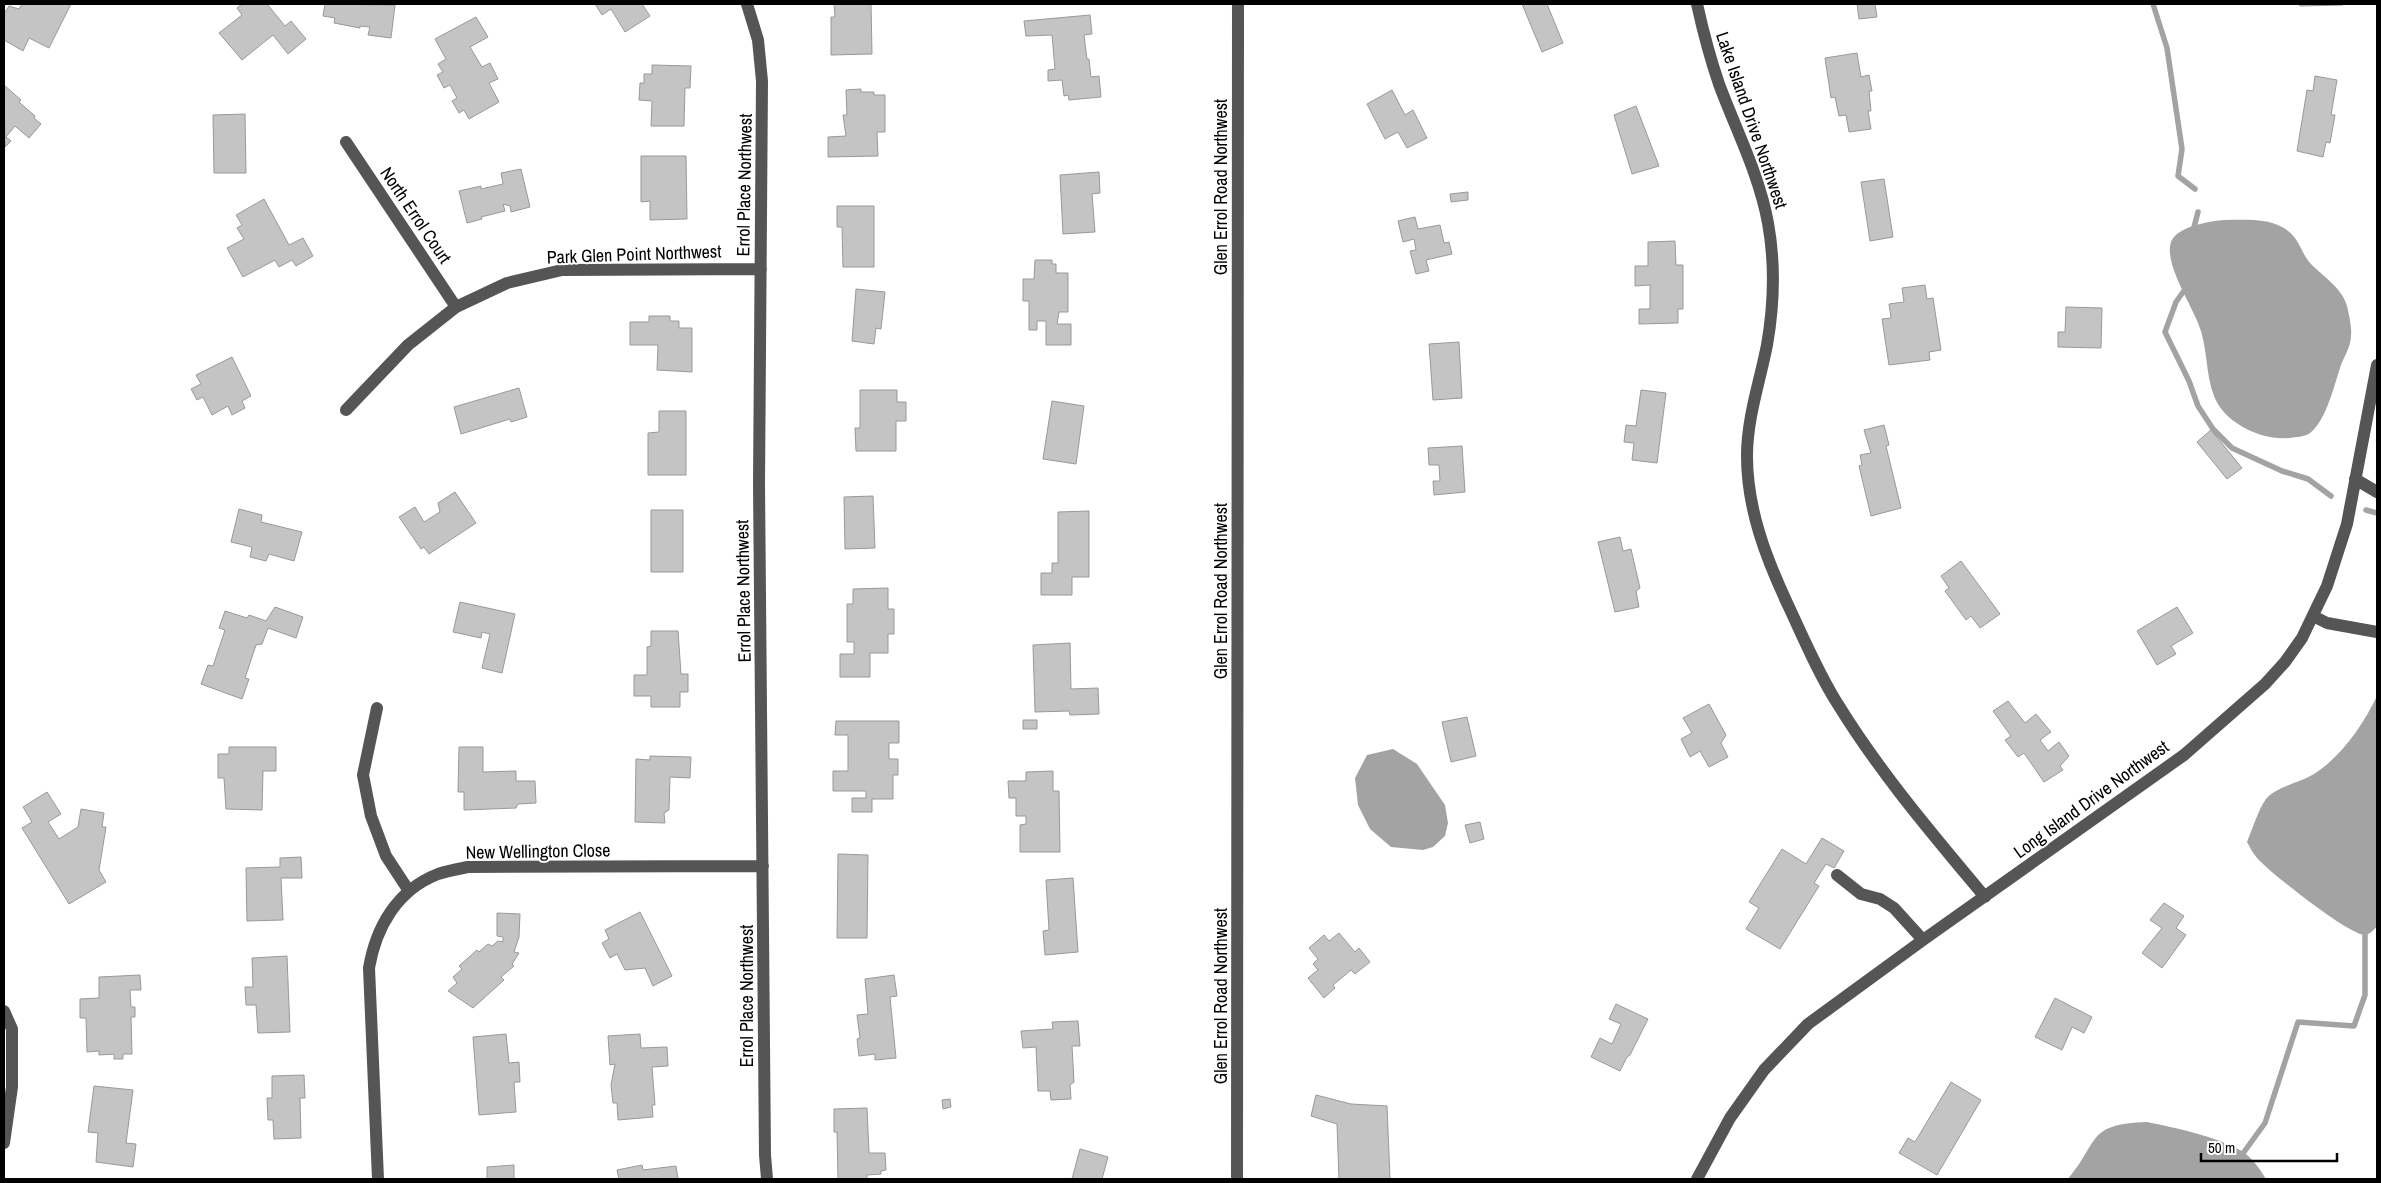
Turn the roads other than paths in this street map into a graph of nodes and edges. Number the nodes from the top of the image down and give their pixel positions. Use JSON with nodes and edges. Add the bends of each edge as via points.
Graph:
{"nodes":[{"id":1,"x":747,"y":4,"type":"edge"},
{"id":2,"x":1238,"y":4,"type":"edge"},
{"id":3,"x":1698,"y":4,"type":"edge"},
{"id":4,"x":346,"y":142,"type":"dead end"},
{"id":5,"x":761,"y":269,"type":"junction"},
{"id":6,"x":456,"y":307,"type":"junction"},
{"id":7,"x":2377,"y":365,"type":"edge"},
{"id":8,"x":346,"y":410,"type":"dead end"},
{"id":9,"x":2355,"y":478,"type":"junction"},
{"id":10,"x":2377,"y":492,"type":"edge"},
{"id":11,"x":2313,"y":616,"type":"junction"},
{"id":12,"x":2377,"y":632,"type":"edge"},
{"id":13,"x":377,"y":708,"type":"dead end"},
{"id":14,"x":763,"y":866,"type":"junction"},
{"id":15,"x":1837,"y":875,"type":"dead end"},
{"id":16,"x":409,"y":891,"type":"junction"},
{"id":17,"x":1985,"y":897,"type":"junction"},
{"id":18,"x":1923,"y":940,"type":"junction"},
{"id":19,"x":4,"y":1011,"type":"edge"},
{"id":20,"x":4,"y":1142,"type":"edge"},
{"id":21,"x":378,"y":1179,"type":"edge"},
{"id":22,"x":767,"y":1179,"type":"edge"},
{"id":23,"x":1237,"y":1179,"type":"edge"},
{"id":24,"x":1697,"y":1179,"type":"edge"}],
"edges":[{"from":1,"to":5,"type":"street","name":"Errol Place Northwest","via":[[758,40],[762,81]]},
{"from":2,"to":23,"type":"street","name":"Glen Errol Road Northwest"},
{"from":3,"to":17,"type":"street","name":"Lake Island Drive Northwest","via":[[1716,76],[1755,172],[1768,223],[1773,269],[1772,309],[1747,454],[1749,490],[1760,536],[1800,631],[1838,706],[1911,808]]},
{"from":4,"to":6,"type":"street","name":"North Errol Court"},
{"from":5,"to":6,"type":"street","name":"Park Glen Point Northwest","via":[[562,270],[507,283]]},
{"from":5,"to":14,"type":"street","name":"Errol Place Northwest","via":[[759,494]]},
{"from":6,"to":8,"type":"street","name":"Park Glen Point Northwest","via":[[408,345]]},
{"from":7,"to":9,"type":"street","name":"Long Island Drive Northwest"},
{"from":9,"to":10,"type":"street"},
{"from":9,"to":11,"type":"street","name":"Long Island Drive Northwest","via":[[2347,524],[2327,586]]},
{"from":11,"to":12,"type":"street","via":[[2327,624]]},
{"from":11,"to":17,"type":"street","name":"Long Island Drive Northwest","via":[[2302,638],[2265,684],[2184,755]]},
{"from":13,"to":16,"type":"street","via":[[364,775],[370,816],[386,856]]},
{"from":14,"to":16,"type":"street","name":"New Wellington Close","via":[[468,867],[437,874]]},
{"from":14,"to":22,"type":"street","name":"Errol Place Northwest"},
{"from":15,"to":18,"type":"street","via":[[1861,894],[1880,899],[1894,908]]},
{"from":16,"to":21,"type":"street","name":"New Wellington Close","via":[[381,925],[369,968]]},
{"from":17,"to":18,"type":"street","name":"Long Island Drive Northwest"},
{"from":18,"to":24,"type":"street","name":"Long Island Drive Northwest","via":[[1808,1024],[1764,1070],[1730,1118]]},
{"from":19,"to":20,"type":"street","via":[[12,1029],[12,1087]]}]}
